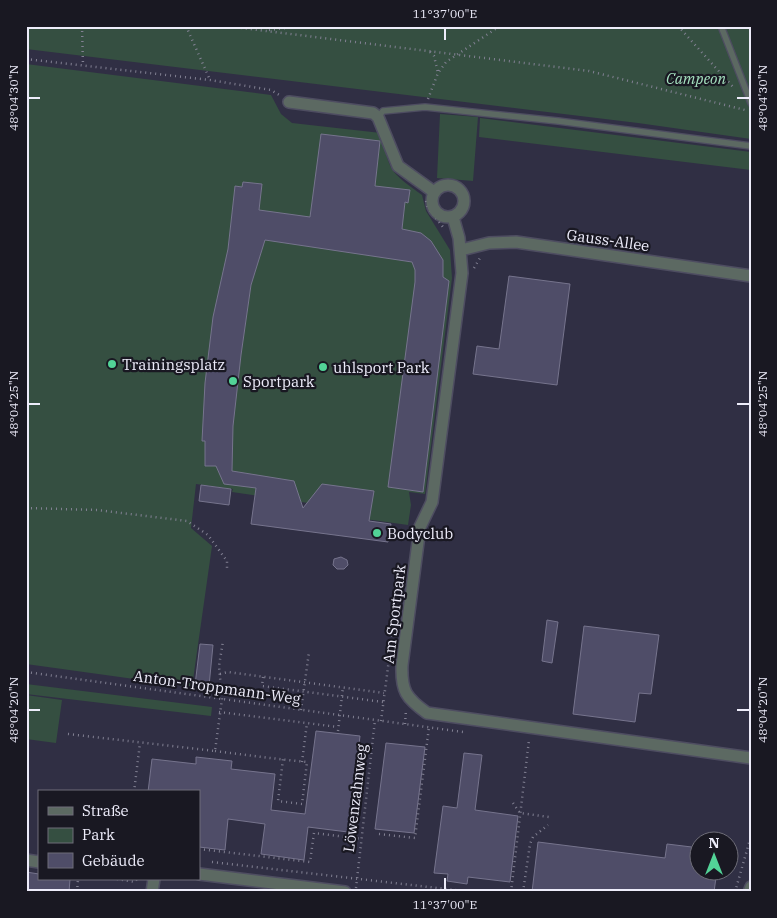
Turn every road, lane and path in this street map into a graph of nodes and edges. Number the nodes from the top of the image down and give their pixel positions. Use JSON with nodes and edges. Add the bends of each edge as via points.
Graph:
{"nodes":[{"id":1,"x":82,"y":26,"type":"edge"},
{"id":2,"x":186,"y":26,"type":"edge"},
{"id":3,"x":226,"y":26,"type":"edge"},
{"id":4,"x":302,"y":26,"type":"edge"},
{"id":5,"x":500,"y":26,"type":"edge"},
{"id":6,"x":678,"y":26,"type":"edge"},
{"id":7,"x":720,"y":26,"type":"edge"},
{"id":8,"x":266,"y":31,"type":"junction"},
{"id":9,"x":429,"y":51,"type":"junction"},
{"id":10,"x":457,"y":54,"type":"junction"},
{"id":11,"x":26,"y":59,"type":"edge"},
{"id":12,"x":83,"y":66,"type":"junction"},
{"id":13,"x":438,"y":73,"type":"junction"},
{"id":14,"x":210,"y":80,"type":"junction"},
{"id":15,"x":289,"y":102,"type":"joint"},
{"id":16,"x":751,"y":103,"type":"edge"},
{"id":17,"x":425,"y":107,"type":"junction"},
{"id":18,"x":751,"y":111,"type":"edge"},
{"id":19,"x":378,"y":117,"type":"junction"},
{"id":20,"x":751,"y":146,"type":"edge"},
{"id":21,"x":429,"y":193,"type":"junction"},
{"id":22,"x":453,"y":217,"type":"junction"},
{"id":23,"x":447,"y":235,"type":"dead end"},
{"id":24,"x":461,"y":250,"type":"junction"},
{"id":25,"x":487,"y":254,"type":"dead end"},
{"id":26,"x":473,"y":276,"type":"dead end"},
{"id":27,"x":751,"y":276,"type":"edge"},
{"id":28,"x":26,"y":508,"type":"edge"},
{"id":29,"x":227,"y":570,"type":"dead end"},
{"id":30,"x":398,"y":593,"type":"dead end"},
{"id":31,"x":223,"y":641,"type":"dead end"},
{"id":32,"x":309,"y":652,"type":"dead end"},
{"id":33,"x":26,"y":672,"type":"edge"},
{"id":34,"x":220,"y":674,"type":"junction"},
{"id":35,"x":263,"y":677,"type":"junction"},
{"id":36,"x":305,"y":682,"type":"junction"},
{"id":37,"x":220,"y":685,"type":"junction"},
{"id":38,"x":228,"y":686,"type":"dead end"},
{"id":39,"x":343,"y":687,"type":"junction"},
{"id":40,"x":304,"y":692,"type":"junction"},
{"id":41,"x":384,"y":693,"type":"junction"},
{"id":42,"x":342,"y":697,"type":"junction"},
{"id":43,"x":222,"y":699,"type":"junction"},
{"id":44,"x":383,"y":702,"type":"junction"},
{"id":45,"x":301,"y":710,"type":"junction"},
{"id":46,"x":219,"y":712,"type":"junction"},
{"id":47,"x":340,"y":715,"type":"junction"},
{"id":48,"x":375,"y":720,"type":"junction"},
{"id":49,"x":381,"y":720,"type":"junction"},
{"id":50,"x":307,"y":723,"type":"junction"},
{"id":51,"x":404,"y":724,"type":"dead end"},
{"id":52,"x":338,"y":727,"type":"junction"},
{"id":53,"x":429,"y":727,"type":"dead end"},
{"id":54,"x":338,"y":731,"type":"dead end"},
{"id":55,"x":68,"y":734,"type":"dead end"},
{"id":56,"x":529,"y":740,"type":"dead end"},
{"id":57,"x":140,"y":743,"type":"junction"},
{"id":58,"x":215,"y":751,"type":"junction"},
{"id":59,"x":751,"y":758,"type":"edge"},
{"id":60,"x":282,"y":759,"type":"junction"},
{"id":61,"x":302,"y":762,"type":"junction"},
{"id":62,"x":134,"y":790,"type":"edge"},
{"id":63,"x":513,"y":803,"type":"dead end"},
{"id":64,"x":520,"y":813,"type":"junction"},
{"id":65,"x":549,"y":817,"type":"dead end"},
{"id":66,"x":548,"y":825,"type":"dead end"},
{"id":67,"x":378,"y":834,"type":"dead end"},
{"id":68,"x":751,"y":836,"type":"edge"},
{"id":69,"x":362,"y":839,"type":"junction"},
{"id":70,"x":200,"y":849,"type":"edge"},
{"id":71,"x":209,"y":862,"type":"dead end"},
{"id":72,"x":200,"y":874,"type":"edge"},
{"id":73,"x":357,"y":878,"type":"junction"},
{"id":74,"x":123,"y":880,"type":"edge"},
{"id":75,"x":136,"y":880,"type":"edge"},
{"id":76,"x":751,"y":887,"type":"edge"},
{"id":77,"x":345,"y":892,"type":"edge"},
{"id":78,"x":472,"y":892,"type":"edge"},
{"id":79,"x":511,"y":892,"type":"edge"},
{"id":80,"x":523,"y":892,"type":"edge"},
{"id":81,"x":735,"y":892,"type":"edge"},
{"id":82,"x":749,"y":892,"type":"edge"}],
"edges":[{"from":1,"to":12,"type":"path"},
{"from":2,"to":14,"type":"path"},
{"from":3,"to":8,"type":"path"},
{"from":4,"to":8,"type":"path"},
{"from":5,"to":10,"type":"path"},
{"from":6,"to":16,"type":"path"},
{"from":7,"to":16,"type":"lane"},
{"from":8,"to":9,"type":"path"},
{"from":9,"to":10,"type":"path"},
{"from":9,"to":13,"type":"path","via":[[434,56]]},
{"from":10,"to":13,"type":"path"},
{"from":10,"to":18,"type":"path","via":[[589,71]]},
{"from":11,"to":12,"type":"path"},
{"from":12,"to":14,"type":"path"},
{"from":13,"to":17,"type":"path"},
{"from":14,"to":15,"type":"path","via":[[271,90]]},
{"from":15,"to":19,"type":"street","via":[[363,110]]},
{"from":17,"to":19,"type":"lane","via":[[383,111]]},
{"from":17,"to":20,"type":"lane"},
{"from":19,"to":21,"type":"street","via":[[398,166]]},
{"from":21,"to":22,"type":"street","via":[[438,214],[445,218]]},
{"from":21,"to":22,"type":"street","via":[[449,185],[460,189],[465,205]]},
{"from":21,"to":23,"type":"path","via":[[428,208]]},
{"from":22,"to":24,"type":"street","name":"Am Sportpark"},
{"from":24,"to":27,"type":"street","name":"Gauss-Allee","via":[[489,243],[516,242]]},
{"from":24,"to":59,"type":"street","name":"Am Sportpark","via":[[462,273],[432,502],[420,527],[402,665],[402,682],[407,696],[427,713]]},
{"from":25,"to":26,"type":"path","via":[[474,267]]},
{"from":28,"to":29,"type":"path","via":[[97,510],[187,521],[208,534],[227,561]]},
{"from":30,"to":41,"type":"path"},
{"from":31,"to":34,"type":"path"},
{"from":32,"to":36,"type":"path"},
{"from":33,"to":43,"type":"path","name":"Anton-Troppmann-Weg"},
{"from":34,"to":35,"type":"path","via":[[228,672]]},
{"from":34,"to":37,"type":"path"},
{"from":35,"to":36,"type":"path"},
{"from":35,"to":40,"type":"path","via":[[262,686]]},
{"from":36,"to":39,"type":"path"},
{"from":36,"to":40,"type":"path"},
{"from":37,"to":38,"type":"path"},
{"from":37,"to":43,"type":"path"},
{"from":39,"to":41,"type":"path"},
{"from":39,"to":42,"type":"path"},
{"from":40,"to":42,"type":"path"},
{"from":40,"to":45,"type":"path"},
{"from":41,"to":44,"type":"path"},
{"from":42,"to":44,"type":"path"},
{"from":42,"to":47,"type":"path"},
{"from":43,"to":45,"type":"path","name":"Anton-Troppmann-Weg"},
{"from":43,"to":46,"type":"path"},
{"from":44,"to":49,"type":"path"},
{"from":45,"to":47,"type":"path","name":"Anton-Troppmann-Weg"},
{"from":46,"to":50,"type":"path"},
{"from":46,"to":58,"type":"path"},
{"from":47,"to":48,"type":"path","name":"Anton-Troppmann-Weg"},
{"from":47,"to":52,"type":"path"},
{"from":48,"to":49,"type":"path","name":"Anton-Troppmann-Weg"},
{"from":48,"to":69,"type":"path","name":"Löwenzahnweg"},
{"from":49,"to":51,"type":"path","name":"Anton-Troppmann-Weg"},
{"from":50,"to":52,"type":"path"},
{"from":50,"to":61,"type":"path"},
{"from":52,"to":54,"type":"path"},
{"from":53,"to":67,"type":"path","via":[[416,838]]},
{"from":55,"to":57,"type":"path"},
{"from":56,"to":64,"type":"path"},
{"from":57,"to":58,"type":"path"},
{"from":57,"to":62,"type":"path"},
{"from":58,"to":60,"type":"path"},
{"from":60,"to":61,"type":"path"},
{"from":60,"to":61,"type":"path","via":[[278,801],[302,804],[307,762]]},
{"from":63,"to":64,"type":"path"},
{"from":64,"to":65,"type":"path"},
{"from":64,"to":79,"type":"path"},
{"from":66,"to":80,"type":"path","via":[[533,837],[530,844]]},
{"from":68,"to":81,"type":"path"},
{"from":69,"to":70,"type":"path","via":[[314,833],[310,862]]},
{"from":69,"to":73,"type":"path","name":"Löwenzahnweg"},
{"from":71,"to":73,"type":"path"},
{"from":72,"to":77,"type":"street"},
{"from":73,"to":78,"type":"path"},
{"from":74,"to":75,"type":"path"},
{"from":76,"to":82,"type":"street"}]}
